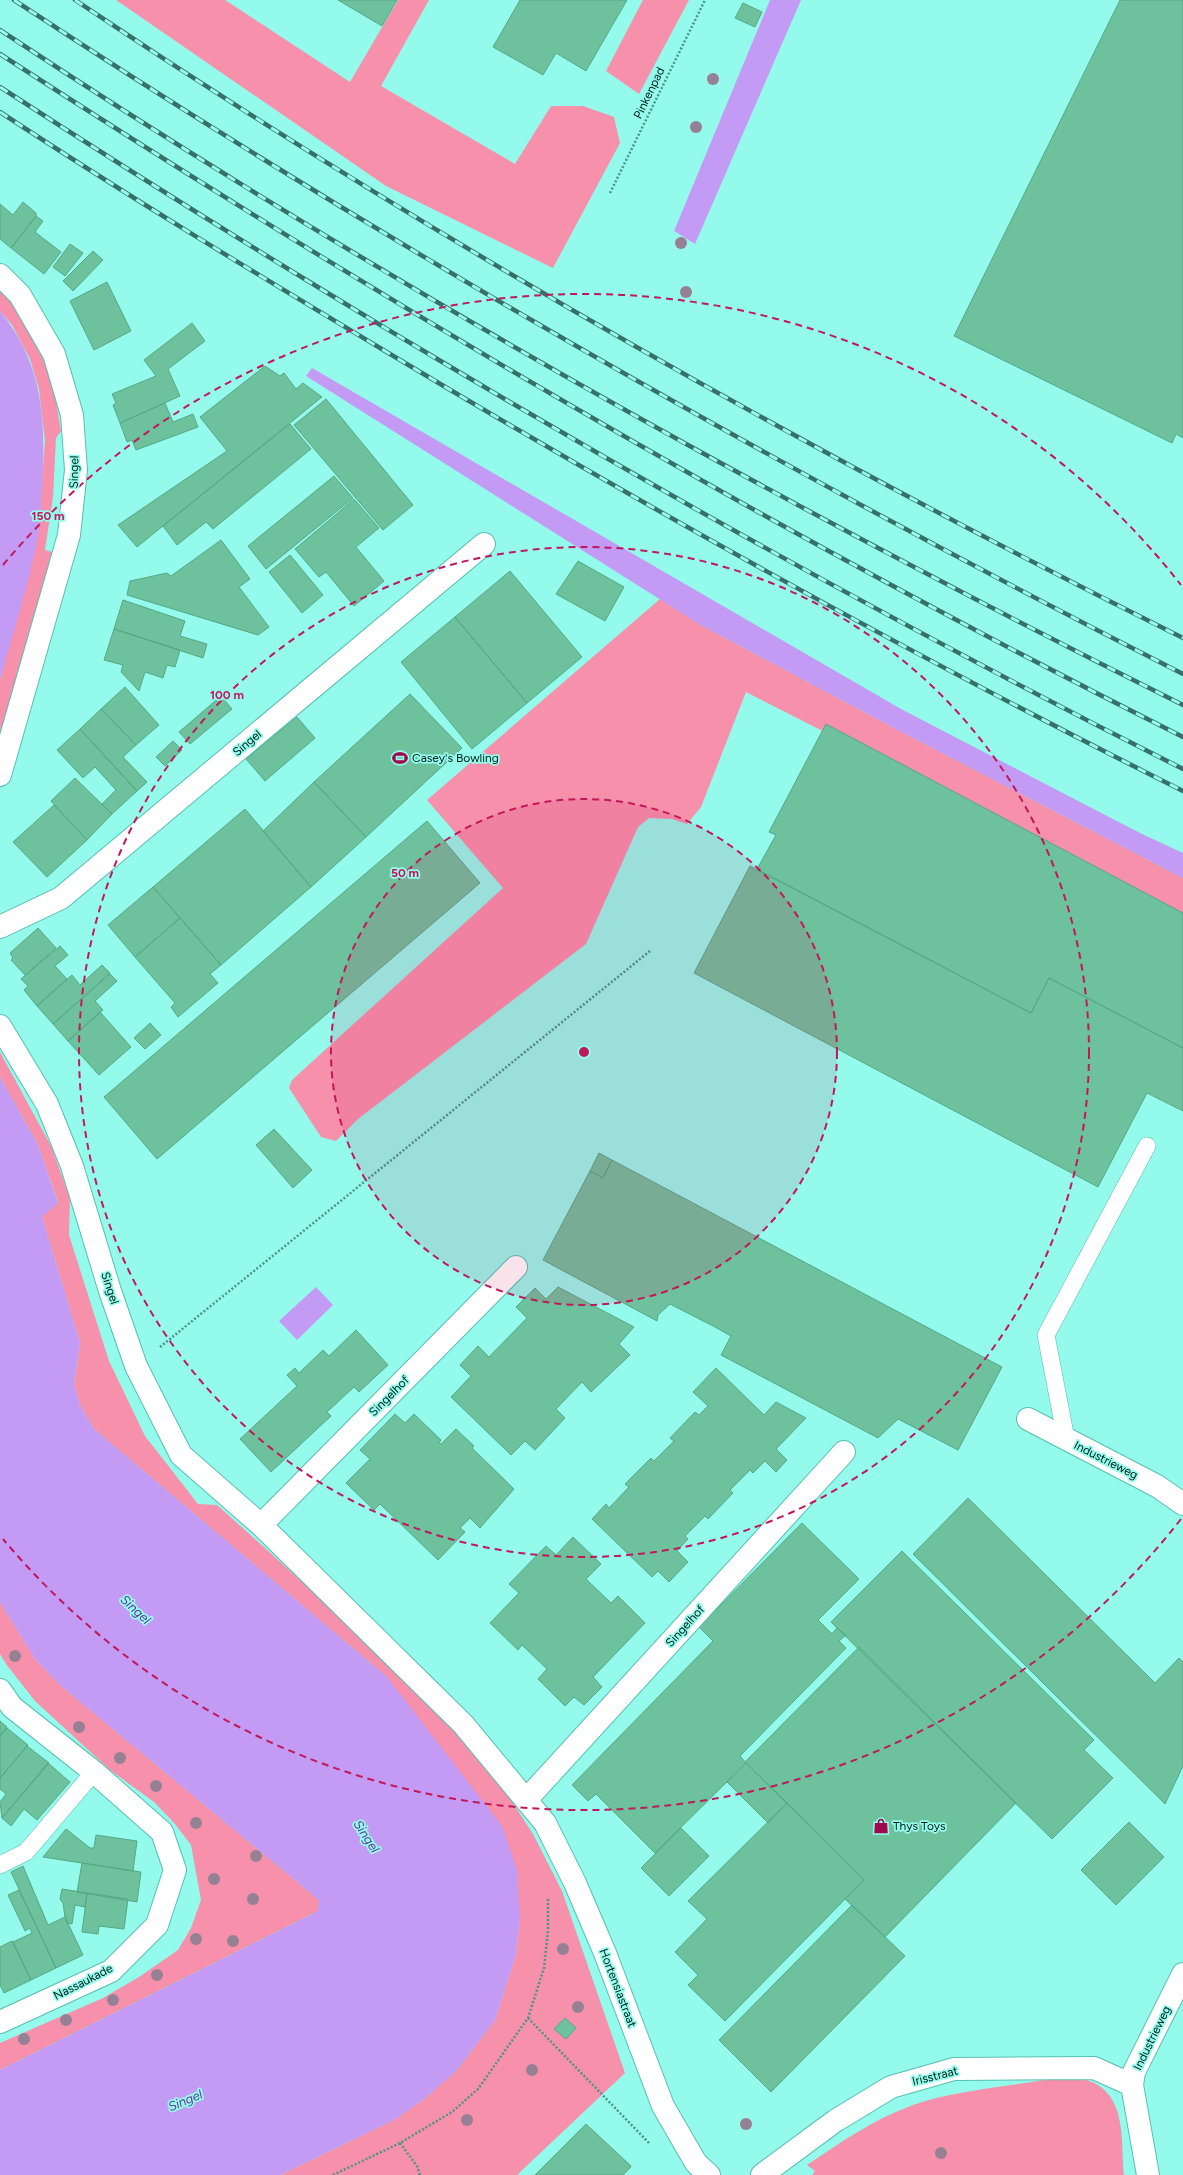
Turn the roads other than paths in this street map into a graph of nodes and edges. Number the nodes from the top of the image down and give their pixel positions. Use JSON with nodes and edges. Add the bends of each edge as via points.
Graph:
{"nodes":[{"id":1,"x":0,"y":275,"type":"edge"},
{"id":2,"x":484,"y":544,"type":"dead end"},
{"id":3,"x":0,"y":775,"type":"edge"},
{"id":4,"x":0,"y":927,"type":"edge"},
{"id":5,"x":0,"y":1026,"type":"edge"},
{"id":6,"x":1147,"y":1146,"type":"dead end"},
{"id":7,"x":516,"y":1267,"type":"dead end"},
{"id":8,"x":1028,"y":1419,"type":"dead end"},
{"id":9,"x":1066,"y":1439,"type":"junction"},
{"id":10,"x":844,"y":1452,"type":"dead end"},
{"id":11,"x":1183,"y":1504,"type":"edge"},
{"id":12,"x":261,"y":1525,"type":"junction"},
{"id":13,"x":0,"y":1690,"type":"edge"},
{"id":14,"x":94,"y":1772,"type":"junction"},
{"id":15,"x":526,"y":1800,"type":"junction"},
{"id":16,"x":0,"y":1865,"type":"edge"},
{"id":17,"x":1183,"y":1974,"type":"edge"},
{"id":18,"x":0,"y":2022,"type":"edge"},
{"id":19,"x":1132,"y":2085,"type":"junction"},
{"id":20,"x":709,"y":2175,"type":"edge"},
{"id":21,"x":762,"y":2175,"type":"edge"},
{"id":22,"x":1148,"y":2175,"type":"edge"}],
"edges":[{"from":1,"to":3,"type":"street","name":"Singel","via":[[20,295],[54,354],[72,415],[76,470],[69,535]]},
{"from":2,"to":4,"type":"street","name":"Singel","via":[[61,898]]},
{"from":5,"to":12,"type":"street","name":"Singel","via":[[47,1104],[72,1166],[136,1366],[181,1455]]},
{"from":6,"to":9,"type":"lane","via":[[1046,1335]]},
{"from":7,"to":12,"type":"street","name":"Singelhof"},
{"from":8,"to":9,"type":"street","name":"Industrieweg"},
{"from":9,"to":11,"type":"street","name":"Industrieweg","via":[[1157,1486]]},
{"from":10,"to":15,"type":"street","name":"Singelhof"},
{"from":12,"to":15,"type":"street","name":"Singel","via":[[463,1724]]},
{"from":13,"to":14,"type":"street","name":"Nassaukade","via":[[12,1707]]},
{"from":14,"to":16,"type":"lane","via":[[26,1852]]},
{"from":14,"to":18,"type":"street","name":"Nassaukade","via":[[162,1832],[175,1870],[157,1924],[111,1971]]},
{"from":15,"to":20,"type":"street","name":"Hortensiastraat","via":[[545,1822],[575,1883],[664,2106],[696,2163]]},
{"from":17,"to":19,"type":"street","name":"Industrieweg","via":[[1134,2072]]},
{"from":19,"to":21,"type":"street","name":"Irisstraat","via":[[1094,2068],[954,2069],[891,2087],[835,2121]]},
{"from":19,"to":22,"type":"street","name":"Industrieweg"}]}
